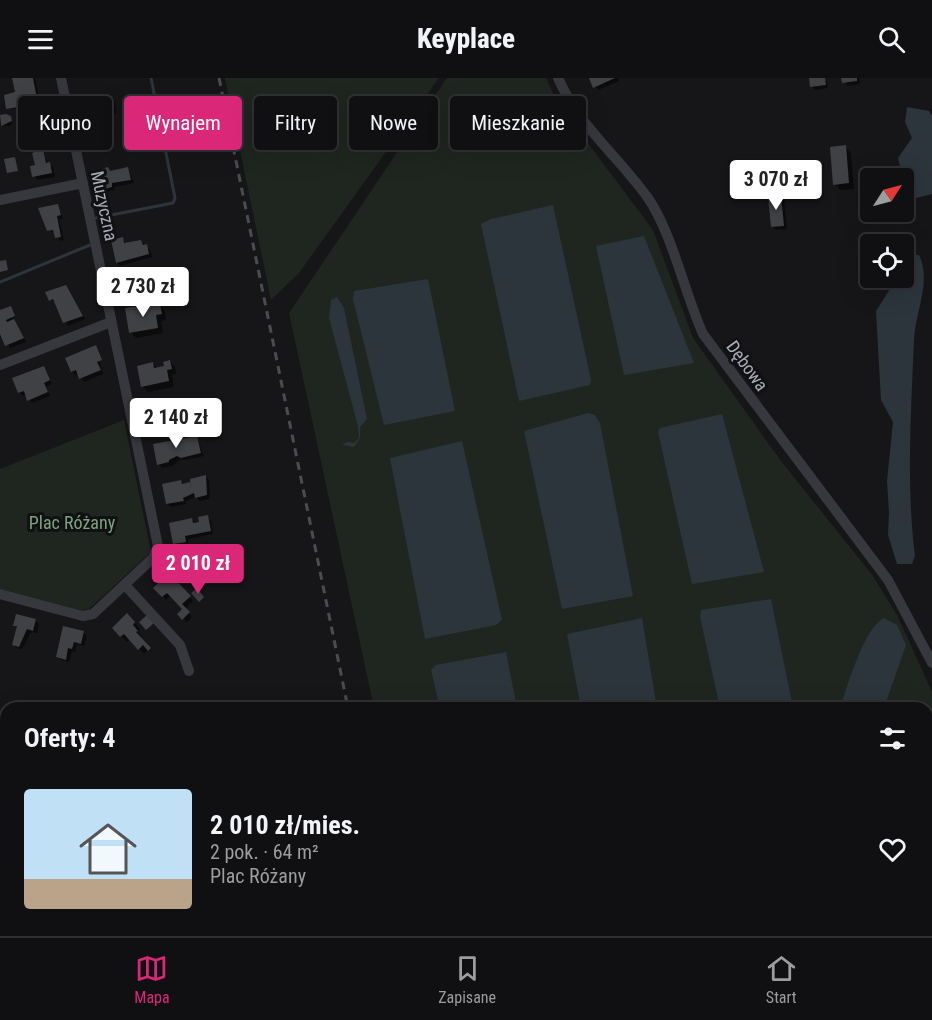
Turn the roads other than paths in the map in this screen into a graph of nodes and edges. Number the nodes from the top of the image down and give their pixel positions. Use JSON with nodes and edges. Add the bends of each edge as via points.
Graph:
{"nodes":[{"id":1,"x":61,"y":78,"type":"edge"},
{"id":2,"x":558,"y":78,"type":"edge"},
{"id":3,"x":82,"y":183,"type":"junction"},
{"id":4,"x":0,"y":200,"type":"edge"},
{"id":5,"x":111,"y":322,"type":"junction"},
{"id":6,"x":0,"y":365,"type":"edge"},
{"id":7,"x":125,"y":585,"type":"junction"},
{"id":8,"x":0,"y":594,"type":"edge"},
{"id":9,"x":932,"y":663,"type":"edge"},
{"id":10,"x":189,"y":671,"type":"dead end"}],
"edges":[{"from":1,"to":3,"type":"street","name":"Muzyczna"},
{"from":2,"to":9,"type":"street","name":"Dębowa","via":[[575,112],[648,199],[704,334],[888,580]]},
{"from":3,"to":4,"type":"street"},
{"from":3,"to":5,"type":"street","name":"Muzyczna"},
{"from":5,"to":6,"type":"street"},
{"from":5,"to":7,"type":"street","name":"Muzyczna","via":[[158,546],[157,553]]},
{"from":7,"to":8,"type":"street","via":[[93,614],[83,616]]},
{"from":7,"to":10,"type":"street","via":[[180,645]]}]}
